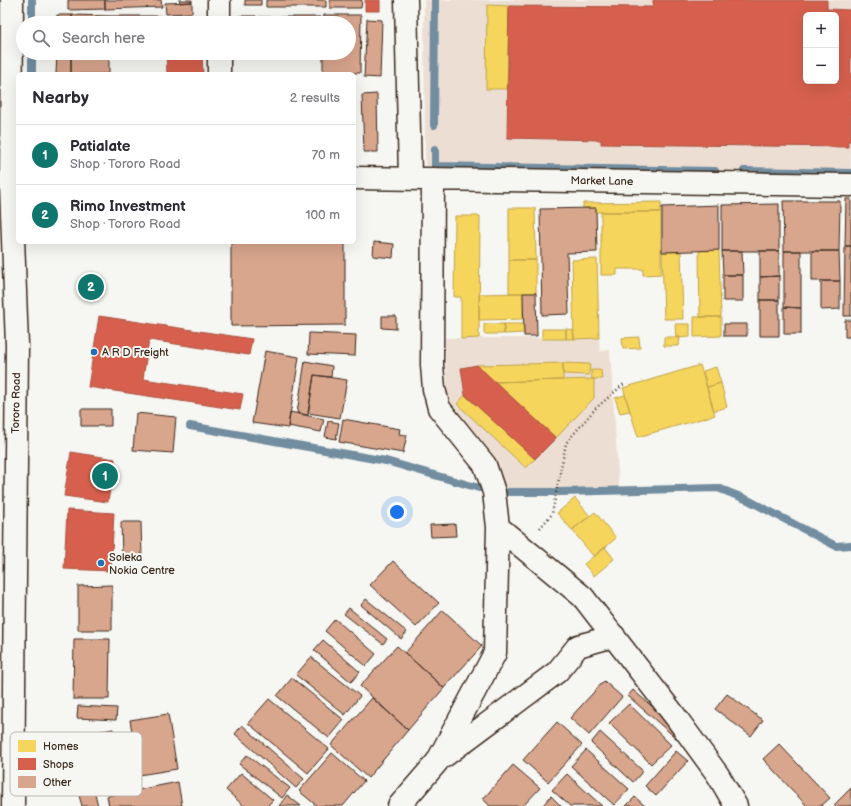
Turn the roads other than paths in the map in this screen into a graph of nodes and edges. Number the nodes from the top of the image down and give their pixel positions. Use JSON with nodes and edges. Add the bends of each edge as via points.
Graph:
{"nodes":[{"id":1,"x":12,"y":0,"type":"edge"},
{"id":2,"x":219,"y":0,"type":"edge"},
{"id":3,"x":406,"y":0,"type":"edge"},
{"id":4,"x":219,"y":16,"type":"edge"},
{"id":5,"x":219,"y":60,"type":"edge"},
{"id":6,"x":219,"y":72,"type":"edge"},
{"id":7,"x":356,"y":178,"type":"edge"},
{"id":8,"x":410,"y":178,"type":"junction"},
{"id":9,"x":433,"y":179,"type":"junction"},
{"id":10,"x":851,"y":185,"type":"edge"},
{"id":11,"x":10,"y":186,"type":"edge"},
{"id":12,"x":498,"y":527,"type":"junction"},
{"id":13,"x":614,"y":636,"type":"junction"},
{"id":14,"x":14,"y":732,"type":"edge"},
{"id":15,"x":437,"y":762,"type":"junction"},
{"id":16,"x":13,"y":796,"type":"edge"},
{"id":17,"x":13,"y":806,"type":"edge"},
{"id":18,"x":400,"y":806,"type":"edge"},
{"id":19,"x":736,"y":806,"type":"edge"}],
"edges":[{"from":1,"to":11,"type":"street","name":"Tororo Road"},
{"from":2,"to":4,"type":"street"},
{"from":3,"to":8,"type":"street"},
{"from":5,"to":6,"type":"street"},
{"from":7,"to":8,"type":"street","name":"Market Lane"},
{"from":8,"to":9,"type":"street","name":"Market Lane"},
{"from":9,"to":10,"type":"street","name":"Market Lane"},
{"from":9,"to":12,"type":"street","via":[[434,389],[439,408],[485,465],[494,492]]},
{"from":11,"to":14,"type":"street","name":"Tororo Road","via":[[17,345]]},
{"from":12,"to":13,"type":"street","via":[[583,597]]},
{"from":12,"to":15,"type":"street","via":[[495,653]]},
{"from":13,"to":15,"type":"street","via":[[578,646],[557,672]]},
{"from":13,"to":19,"type":"street","via":[[718,775]]},
{"from":15,"to":18,"type":"street"},
{"from":16,"to":17,"type":"street","name":"Tororo Road"}]}
